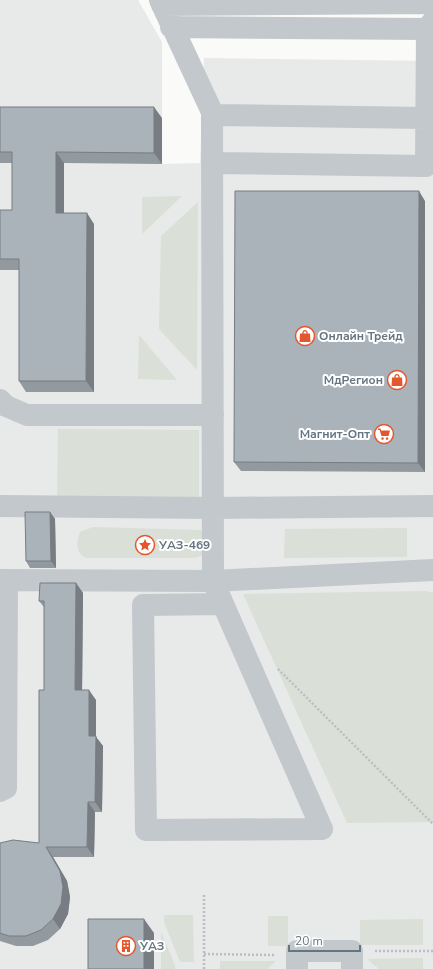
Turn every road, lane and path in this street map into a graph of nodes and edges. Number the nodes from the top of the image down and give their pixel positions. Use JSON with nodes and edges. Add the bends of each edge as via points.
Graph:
{"nodes":[{"id":1,"x":264,"y":2,"type":"edge"},
{"id":2,"x":161,"y":3,"type":"edge"},
{"id":3,"x":433,"y":3,"type":"edge"},
{"id":4,"x":430,"y":25,"type":"edge"},
{"id":5,"x":171,"y":27,"type":"junction"},
{"id":6,"x":212,"y":115,"type":"junction"},
{"id":7,"x":426,"y":118,"type":"junction"},
{"id":8,"x":212,"y":163,"type":"junction"},
{"id":9,"x":429,"y":166,"type":"edge"},
{"id":10,"x":0,"y":400,"type":"edge"},
{"id":11,"x":213,"y":415,"type":"junction"},
{"id":12,"x":0,"y":506,"type":"edge"},
{"id":13,"x":433,"y":506,"type":"edge"},
{"id":14,"x":213,"y":508,"type":"junction"},
{"id":15,"x":433,"y":570,"type":"edge"},
{"id":16,"x":3,"y":580,"type":"edge"},
{"id":17,"x":213,"y":581,"type":"junction"},
{"id":18,"x":223,"y":604,"type":"junction"},
{"id":19,"x":276,"y":667,"type":"dead end"},
{"id":20,"x":0,"y":791,"type":"edge"},
{"id":21,"x":433,"y":824,"type":"edge"},
{"id":22,"x":204,"y":895,"type":"dead end"},
{"id":23,"x":433,"y":951,"type":"edge"},
{"id":24,"x":204,"y":954,"type":"junction"},
{"id":25,"x":280,"y":955,"type":"dead end"},
{"id":26,"x":352,"y":960,"type":"edge"},
{"id":27,"x":204,"y":969,"type":"edge"},
{"id":28,"x":297,"y":969,"type":"edge"}],
"edges":[{"from":1,"to":2,"type":"lane"},
{"from":1,"to":3,"type":"lane"},
{"from":2,"to":5,"type":"lane"},
{"from":4,"to":5,"type":"lane"},
{"from":4,"to":7,"type":"lane"},
{"from":5,"to":6,"type":"lane"},
{"from":6,"to":7,"type":"lane"},
{"from":6,"to":8,"type":"lane"},
{"from":7,"to":9,"type":"lane"},
{"from":8,"to":9,"type":"lane"},
{"from":8,"to":11,"type":"lane"},
{"from":10,"to":11,"type":"lane","via":[[6,406],[27,415]]},
{"from":11,"to":14,"type":"lane"},
{"from":12,"to":14,"type":"lane"},
{"from":13,"to":14,"type":"lane"},
{"from":14,"to":17,"type":"lane"},
{"from":15,"to":17,"type":"lane"},
{"from":16,"to":17,"type":"lane"},
{"from":16,"to":20,"type":"lane","via":[[6,788]]},
{"from":17,"to":18,"type":"lane"},
{"from":18,"to":18,"type":"lane","via":[[143,605],[146,830],[322,829]]},
{"from":19,"to":21,"type":"path"},
{"from":22,"to":24,"type":"path"},
{"from":23,"to":26,"type":"path"},
{"from":24,"to":25,"type":"path"},
{"from":24,"to":27,"type":"path"},
{"from":26,"to":28,"type":"lane","via":[[297,950]]}]}
